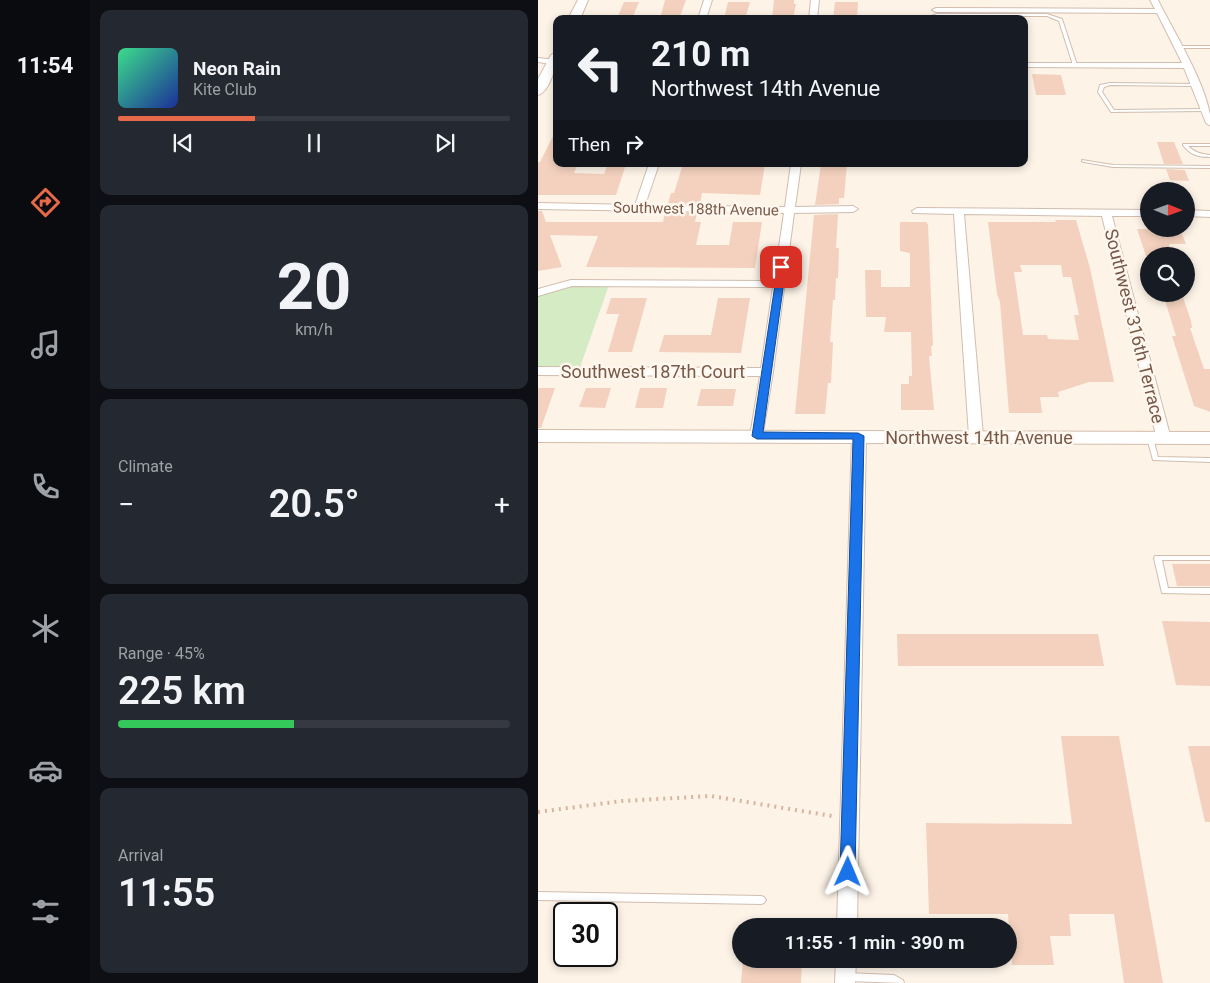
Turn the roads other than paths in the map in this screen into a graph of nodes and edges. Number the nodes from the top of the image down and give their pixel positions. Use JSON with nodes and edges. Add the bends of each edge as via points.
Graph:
{"nodes":[{"id":1,"x":583,"y":0,"type":"edge"},
{"id":2,"x":708,"y":0,"type":"edge"},
{"id":3,"x":815,"y":0,"type":"edge"},
{"id":4,"x":1154,"y":0,"type":"edge"},
{"id":5,"x":936,"y":10,"type":"dead end"},
{"id":6,"x":1159,"y":11,"type":"junction"},
{"id":7,"x":576,"y":15,"type":"edge"},
{"id":8,"x":703,"y":15,"type":"edge"},
{"id":9,"x":813,"y":15,"type":"edge"},
{"id":10,"x":934,"y":15,"type":"edge"},
{"id":11,"x":1177,"y":47,"type":"junction"},
{"id":12,"x":1210,"y":47,"type":"edge"},
{"id":13,"x":538,"y":60,"type":"edge"},
{"id":14,"x":553,"y":61,"type":"edge"},
{"id":15,"x":1028,"y":65,"type":"edge"},
{"id":16,"x":1075,"y":65,"type":"junction"},
{"id":17,"x":553,"y":66,"type":"edge"},
{"id":18,"x":1187,"y":66,"type":"junction"},
{"id":19,"x":1194,"y":85,"type":"junction"},
{"id":20,"x":538,"y":91,"type":"edge"},
{"id":21,"x":1205,"y":110,"type":"junction"},
{"id":22,"x":1210,"y":123,"type":"edge"},
{"id":23,"x":1210,"y":145,"type":"edge"},
{"id":24,"x":1210,"y":156,"type":"edge"},
{"id":25,"x":1084,"y":161,"type":"dead end"},
{"id":26,"x":653,"y":167,"type":"edge"},
{"id":27,"x":796,"y":167,"type":"edge"},
{"id":28,"x":1210,"y":167,"type":"edge"},
{"id":29,"x":538,"y":206,"type":"edge"},
{"id":30,"x":639,"y":208,"type":"junction"},
{"id":31,"x":853,"y":209,"type":"dead end"},
{"id":32,"x":790,"y":210,"type":"junction"},
{"id":33,"x":918,"y":211,"type":"dead end"},
{"id":34,"x":960,"y":211,"type":"junction"},
{"id":35,"x":1106,"y":213,"type":"junction"},
{"id":36,"x":1140,"y":213,"type":"edge"},
{"id":37,"x":1196,"y":214,"type":"edge"},
{"id":38,"x":1210,"y":214,"type":"edge"},
{"id":39,"x":779,"y":284,"type":"junction"},
{"id":40,"x":550,"y":288,"type":"joint"},
{"id":41,"x":538,"y":293,"type":"edge"},
{"id":42,"x":538,"y":371,"type":"edge"},
{"id":43,"x":767,"y":372,"type":"junction"},
{"id":44,"x":538,"y":436,"type":"edge"},
{"id":45,"x":757,"y":436,"type":"junction"},
{"id":46,"x":858,"y":436,"type":"junction"},
{"id":47,"x":976,"y":436,"type":"junction"},
{"id":48,"x":1157,"y":438,"type":"junction"},
{"id":49,"x":1210,"y":438,"type":"edge"},
{"id":50,"x":1210,"y":460,"type":"edge"},
{"id":51,"x":1210,"y":558,"type":"edge"},
{"id":52,"x":1210,"y":591,"type":"edge"},
{"id":53,"x":538,"y":896,"type":"edge"},
{"id":54,"x":761,"y":900,"type":"dead end"},
{"id":55,"x":846,"y":918,"type":"edge"},
{"id":56,"x":845,"y":973,"type":"edge"},
{"id":57,"x":898,"y":983,"type":"edge"}],
"edges":[{"from":1,"to":7,"type":"street"},
{"from":2,"to":8,"type":"street"},
{"from":3,"to":9,"type":"street"},
{"from":4,"to":6,"type":"street"},
{"from":5,"to":6,"type":"street"},
{"from":6,"to":11,"type":"street"},
{"from":10,"to":16,"type":"lane","via":[[1047,15],[1061,20]]},
{"from":11,"to":12,"type":"lane"},
{"from":11,"to":18,"type":"street"},
{"from":13,"to":14,"type":"street"},
{"from":15,"to":16,"type":"street"},
{"from":16,"to":18,"type":"street"},
{"from":17,"to":20,"type":"street"},
{"from":18,"to":19,"type":"street"},
{"from":19,"to":21,"type":"street"},
{"from":19,"to":21,"type":"lane","via":[[1110,84],[1102,86],[1100,92],[1113,111]]},
{"from":21,"to":22,"type":"street"},
{"from":23,"to":24,"type":"lane","via":[[1185,145],[1194,154]]},
{"from":25,"to":28,"type":"lane","via":[[1113,166]]},
{"from":26,"to":30,"type":"street"},
{"from":27,"to":32,"type":"street"},
{"from":29,"to":30,"type":"street","name":"Southwest 188th Avenue"},
{"from":30,"to":32,"type":"street","name":"Southwest 188th Avenue"},
{"from":31,"to":32,"type":"street","name":"Southwest 188th Avenue"},
{"from":32,"to":39,"type":"street"},
{"from":33,"to":34,"type":"street"},
{"from":34,"to":35,"type":"street"},
{"from":34,"to":47,"type":"street"},
{"from":35,"to":36,"type":"street"},
{"from":35,"to":48,"type":"street","name":"Southwest 316th Terrace"},
{"from":37,"to":38,"type":"street"},
{"from":39,"to":40,"type":"street","via":[[571,283]]},
{"from":39,"to":43,"type":"street"},
{"from":40,"to":41,"type":"street"},
{"from":42,"to":43,"type":"street","name":"Southwest 187th Court"},
{"from":43,"to":45,"type":"street"},
{"from":44,"to":45,"type":"street","name":"Northwest 14th Avenue"},
{"from":45,"to":46,"type":"street","name":"Northwest 14th Avenue"},
{"from":46,"to":47,"type":"street","name":"Northwest 14th Avenue"},
{"from":46,"to":55,"type":"street"},
{"from":47,"to":48,"type":"street","name":"Northwest 14th Avenue"},
{"from":48,"to":49,"type":"street","name":"Northwest 14th Avenue"},
{"from":48,"to":50,"type":"lane","via":[[1155,459]]},
{"from":51,"to":52,"type":"lane","via":[[1158,558],[1165,591]]},
{"from":53,"to":54,"type":"lane"},
{"from":56,"to":57,"type":"lane","via":[[894,979]]}]}
